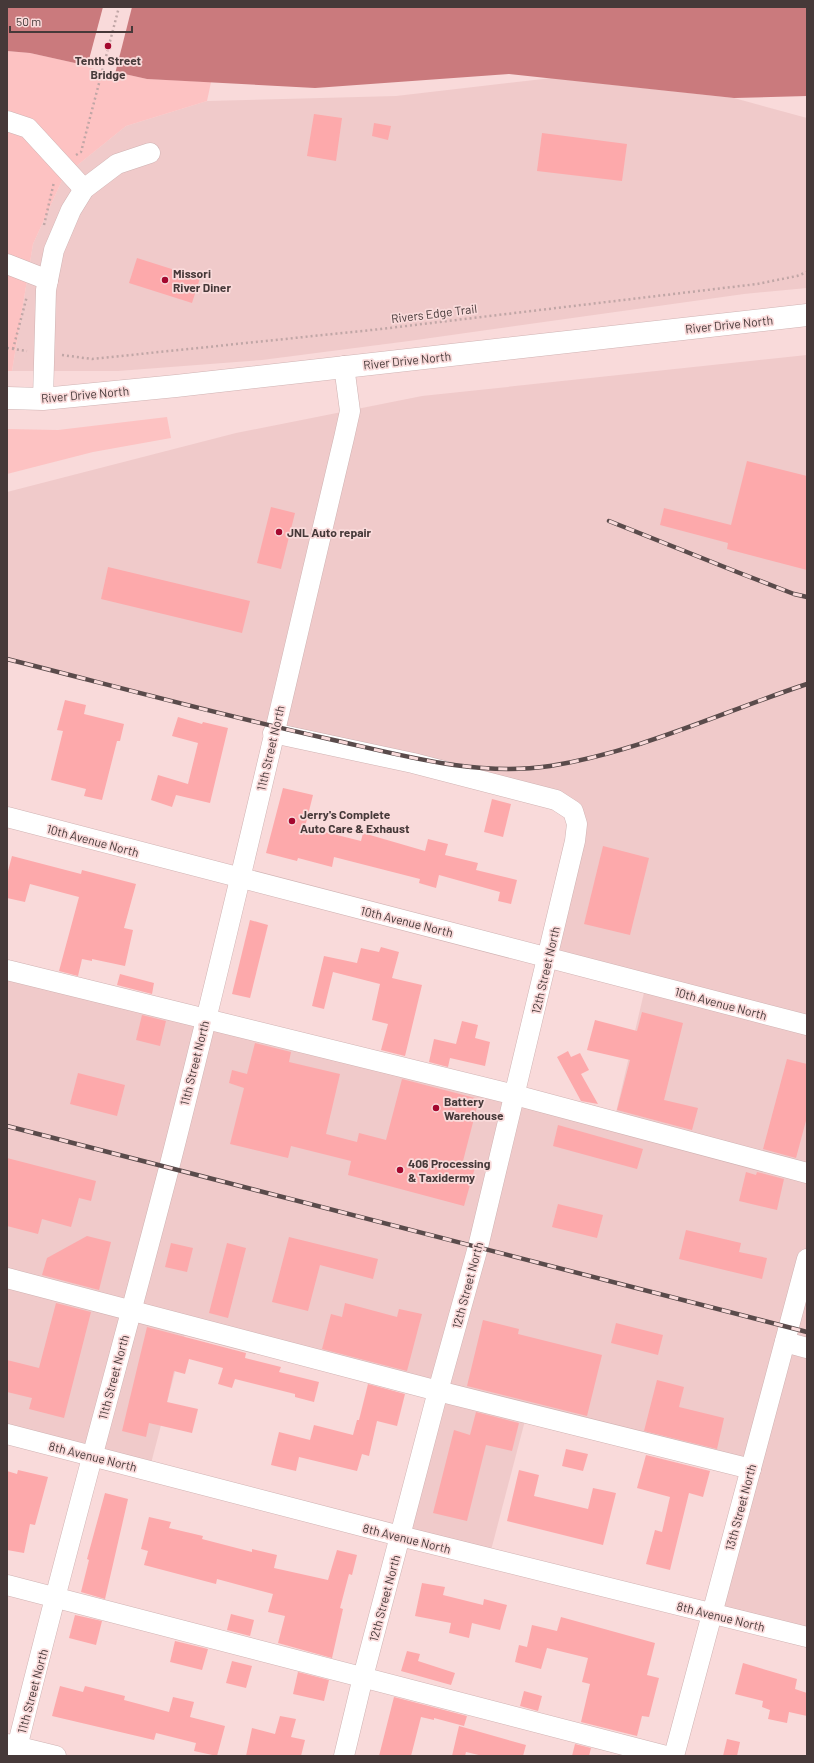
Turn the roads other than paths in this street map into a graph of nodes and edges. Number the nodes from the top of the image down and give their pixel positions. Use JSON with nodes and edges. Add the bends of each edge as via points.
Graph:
{"nodes":[{"id":1,"x":7,"y":121,"type":"edge"},
{"id":2,"x":150,"y":153,"type":"dead end"},
{"id":3,"x":84,"y":189,"type":"junction"},
{"id":4,"x":7,"y":264,"type":"edge"},
{"id":5,"x":48,"y":280,"type":"junction"},
{"id":6,"x":807,"y":315,"type":"edge"},
{"id":7,"x":344,"y":366,"type":"junction"},
{"id":8,"x":7,"y":398,"type":"edge"},
{"id":9,"x":42,"y":399,"type":"junction"},
{"id":10,"x":273,"y":733,"type":"junction"},
{"id":11,"x":7,"y":817,"type":"edge"},
{"id":12,"x":240,"y":878,"type":"junction"},
{"id":13,"x":548,"y":958,"type":"junction"},
{"id":14,"x":7,"y":970,"type":"edge"},
{"id":15,"x":205,"y":1019,"type":"junction"},
{"id":16,"x":807,"y":1025,"type":"edge"},
{"id":17,"x":515,"y":1095,"type":"junction"},
{"id":18,"x":807,"y":1173,"type":"edge"},
{"id":19,"x":807,"y":1259,"type":"edge"},
{"id":20,"x":7,"y":1278,"type":"edge"},
{"id":21,"x":131,"y":1310,"type":"junction"},
{"id":22,"x":785,"y":1342,"type":"junction"},
{"id":23,"x":807,"y":1348,"type":"edge"},
{"id":24,"x":438,"y":1391,"type":"junction"},
{"id":25,"x":7,"y":1434,"type":"edge"},
{"id":26,"x":92,"y":1456,"type":"junction"},
{"id":27,"x":751,"y":1469,"type":"junction"},
{"id":28,"x":400,"y":1536,"type":"junction"},
{"id":29,"x":7,"y":1585,"type":"edge"},
{"id":30,"x":56,"y":1598,"type":"junction"},
{"id":31,"x":712,"y":1613,"type":"junction"},
{"id":32,"x":807,"y":1637,"type":"edge"},
{"id":33,"x":363,"y":1676,"type":"junction"},
{"id":34,"x":13,"y":1749,"type":"edge"},
{"id":35,"x":56,"y":1756,"type":"edge"},
{"id":36,"x":344,"y":1756,"type":"edge"},
{"id":37,"x":666,"y":1756,"type":"edge"},
{"id":38,"x":674,"y":1756,"type":"edge"}],
"edges":[{"from":1,"to":3,"type":"street","via":[[28,128]]},
{"from":2,"to":3,"type":"street","via":[[117,164]]},
{"from":3,"to":5,"type":"street","via":[[71,210],[54,250]]},
{"from":4,"to":5,"type":"street"},
{"from":5,"to":9,"type":"street"},
{"from":6,"to":7,"type":"main road","name":"River Drive North"},
{"from":7,"to":9,"type":"main road","name":"River Drive North"},
{"from":7,"to":10,"type":"street","name":"11th Street North","via":[[350,411]]},
{"from":8,"to":9,"type":"main road","name":"River Drive North"},
{"from":10,"to":12,"type":"street","name":"11th Street North"},
{"from":10,"to":13,"type":"street","name":"12th Street North","via":[[413,763],[556,800],[573,811],[576,824],[575,841]]},
{"from":11,"to":12,"type":"street","name":"10th Avenue North"},
{"from":12,"to":13,"type":"street","name":"10th Avenue North"},
{"from":12,"to":15,"type":"street","name":"11th Street North"},
{"from":13,"to":16,"type":"street","name":"10th Avenue North"},
{"from":13,"to":17,"type":"street","name":"12th Street North"},
{"from":14,"to":15,"type":"street"},
{"from":15,"to":17,"type":"street"},
{"from":15,"to":21,"type":"street","name":"11th Street North"},
{"from":17,"to":18,"type":"street"},
{"from":17,"to":24,"type":"street","name":"12th Street North","via":[[478,1247]]},
{"from":19,"to":22,"type":"street","name":"13th Street North"},
{"from":20,"to":21,"type":"street"},
{"from":21,"to":24,"type":"street"},
{"from":21,"to":26,"type":"street","name":"11th Street North"},
{"from":22,"to":23,"type":"street"},
{"from":22,"to":27,"type":"street","name":"13th Street North"},
{"from":24,"to":27,"type":"street"},
{"from":24,"to":28,"type":"street","name":"12th Street North"},
{"from":25,"to":26,"type":"street","name":"8th Avenue North"},
{"from":26,"to":28,"type":"street","name":"8th Avenue North"},
{"from":26,"to":30,"type":"street","name":"11th Street North"},
{"from":27,"to":31,"type":"street","name":"13th Street North"},
{"from":28,"to":31,"type":"street","name":"8th Avenue North"},
{"from":28,"to":33,"type":"street","name":"12th Street North"},
{"from":29,"to":30,"type":"street"},
{"from":30,"to":33,"type":"street"},
{"from":30,"to":34,"type":"street","name":"11th Street North"},
{"from":31,"to":32,"type":"street","name":"8th Avenue North"},
{"from":31,"to":38,"type":"street","name":"13th Street North"},
{"from":33,"to":36,"type":"street","name":"12th Street North"},
{"from":33,"to":37,"type":"street"},
{"from":34,"to":35,"type":"street"}]}
